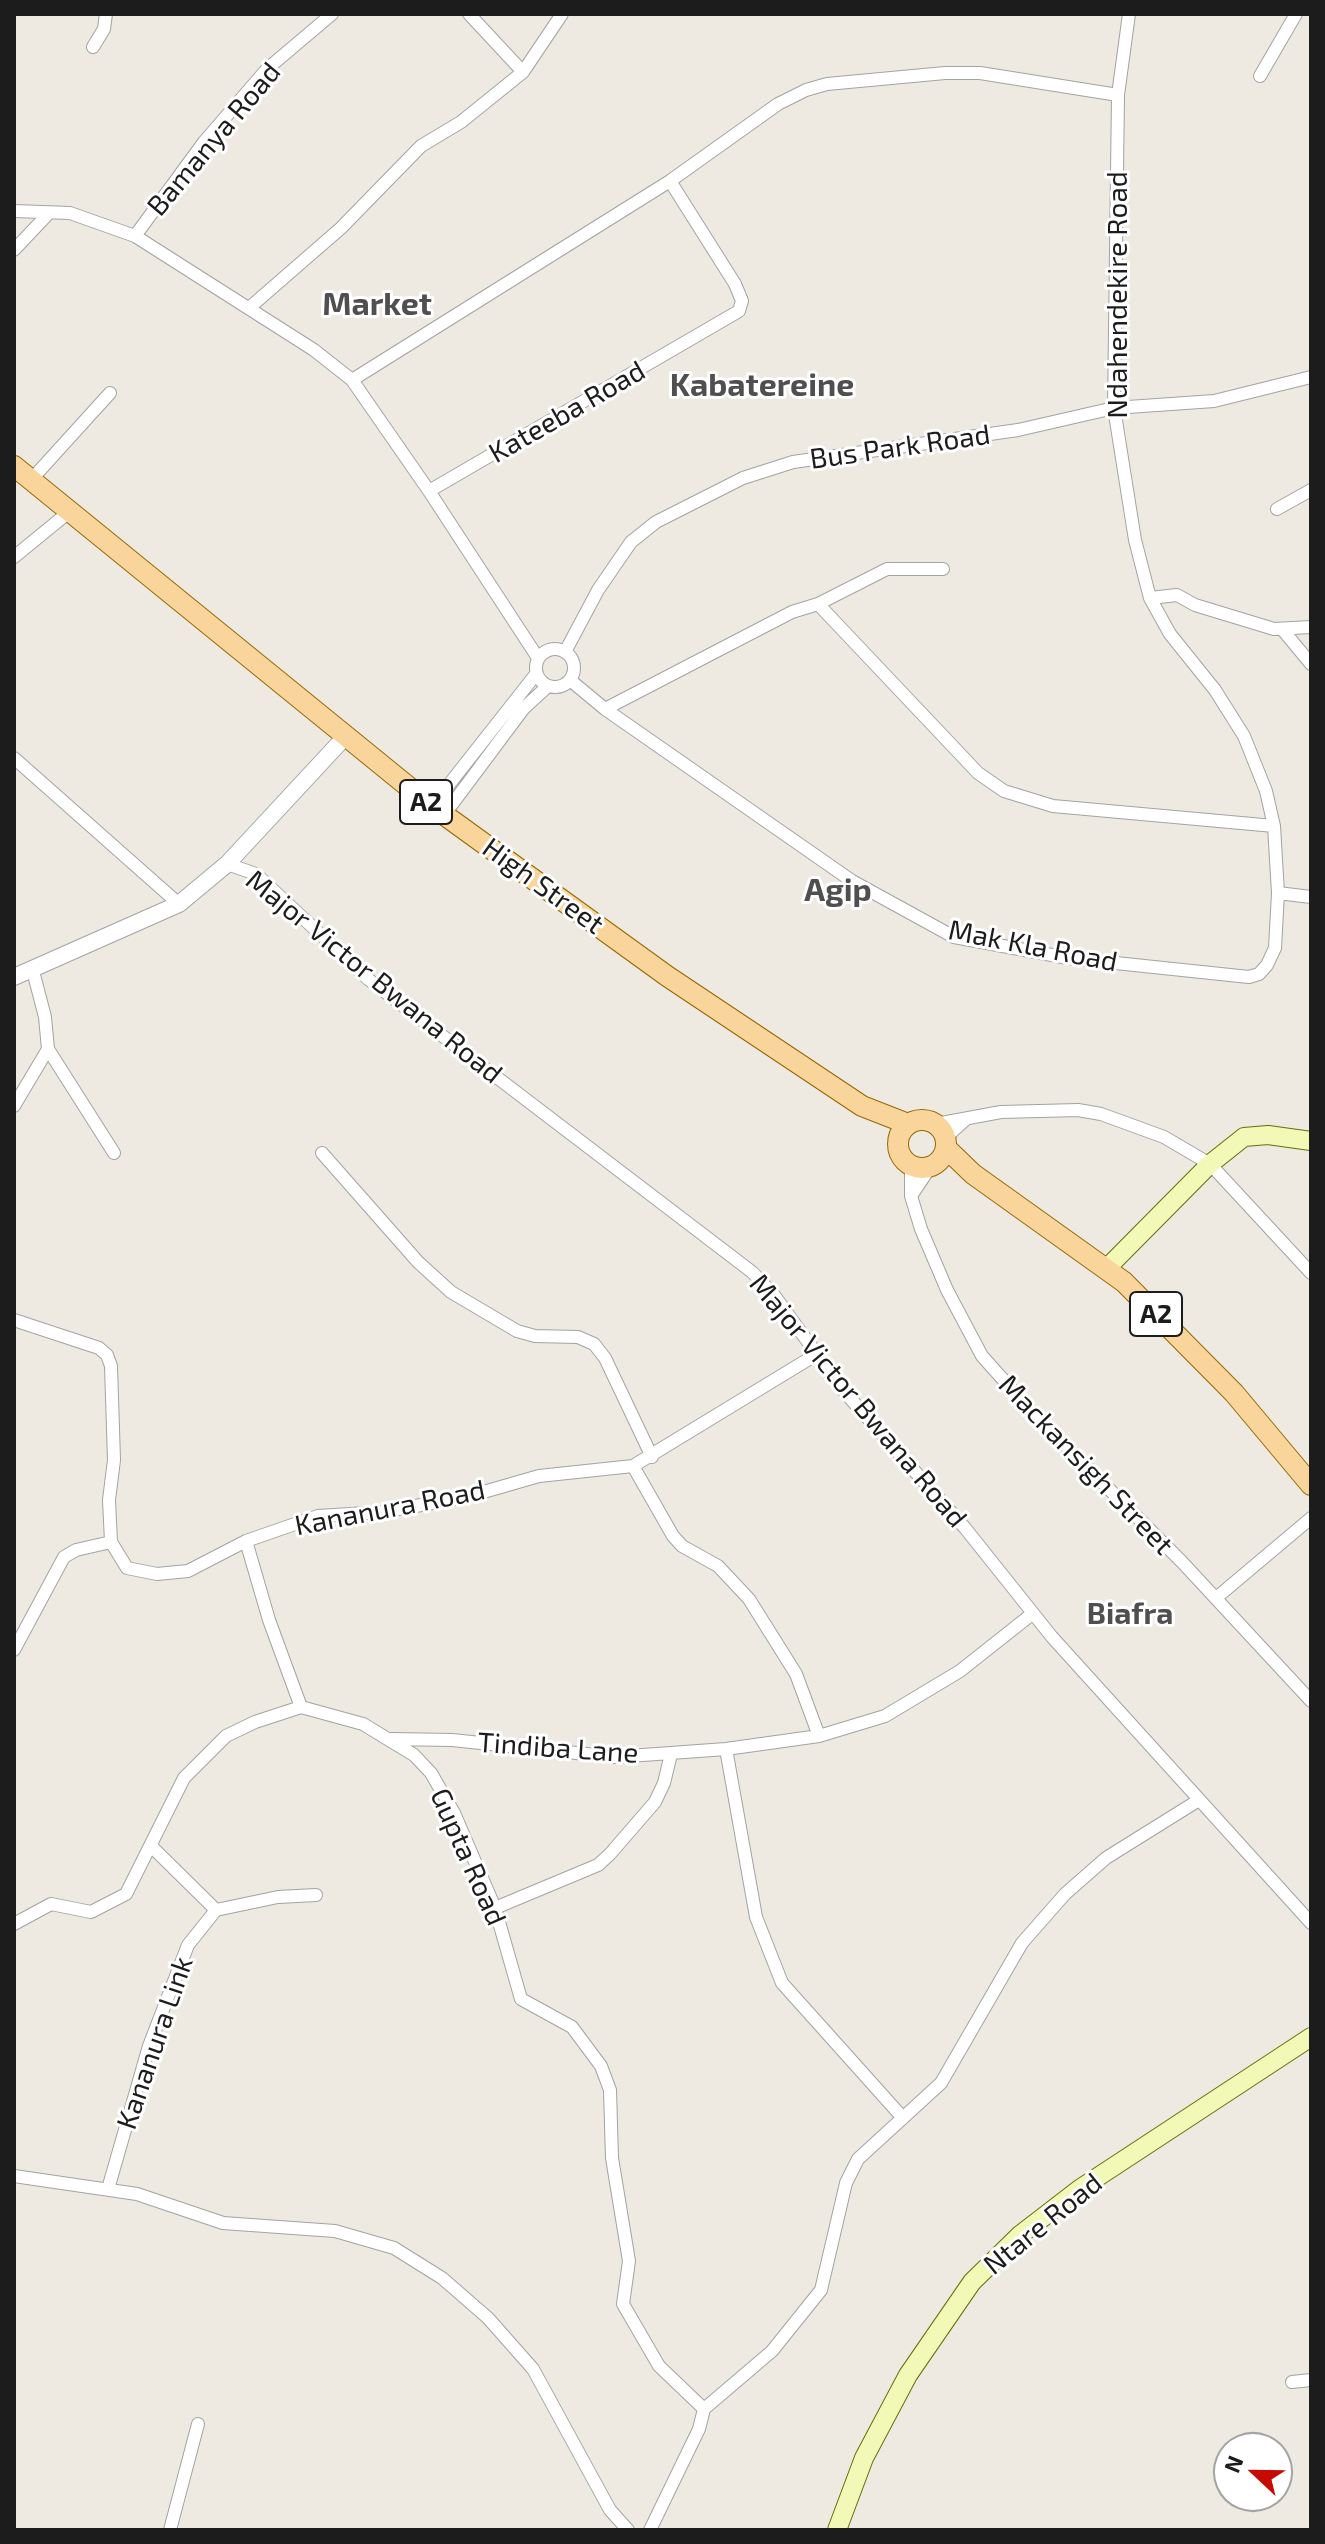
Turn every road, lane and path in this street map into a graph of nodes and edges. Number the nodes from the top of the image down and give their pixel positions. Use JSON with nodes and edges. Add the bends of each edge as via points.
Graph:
{"nodes":[{"id":1,"x":106,"y":14,"type":"edge"},
{"id":2,"x":332,"y":14,"type":"edge"},
{"id":3,"x":469,"y":14,"type":"edge"},
{"id":4,"x":562,"y":14,"type":"edge"},
{"id":5,"x":1129,"y":14,"type":"edge"},
{"id":6,"x":1296,"y":14,"type":"edge"},
{"id":7,"x":93,"y":47,"type":"dead end"},
{"id":8,"x":523,"y":72,"type":"junction"},
{"id":9,"x":1260,"y":76,"type":"dead end"},
{"id":10,"x":1118,"y":95,"type":"junction"},
{"id":11,"x":670,"y":181,"type":"junction"},
{"id":12,"x":14,"y":211,"type":"edge"},
{"id":13,"x":49,"y":213,"type":"junction"},
{"id":14,"x":135,"y":236,"type":"junction"},
{"id":15,"x":14,"y":250,"type":"edge"},
{"id":16,"x":249,"y":308,"type":"junction"},
{"id":17,"x":1311,"y":377,"type":"edge"},
{"id":18,"x":352,"y":380,"type":"junction"},
{"id":19,"x":110,"y":393,"type":"dead end"},
{"id":20,"x":1114,"y":408,"type":"junction"},
{"id":21,"x":14,"y":466,"type":"edge"},
{"id":22,"x":31,"y":480,"type":"junction"},
{"id":23,"x":1311,"y":490,"type":"edge"},
{"id":24,"x":429,"y":491,"type":"junction"},
{"id":25,"x":1277,"y":509,"type":"dead end"},
{"id":26,"x":69,"y":512,"type":"junction"},
{"id":27,"x":14,"y":557,"type":"edge"},
{"id":28,"x":943,"y":569,"type":"dead end"},
{"id":29,"x":1150,"y":598,"type":"junction"},
{"id":30,"x":818,"y":604,"type":"junction"},
{"id":31,"x":1311,"y":627,"type":"edge"},
{"id":32,"x":1282,"y":629,"type":"junction"},
{"id":33,"x":565,"y":652,"type":"junction"},
{"id":34,"x":538,"y":658,"type":"junction"},
{"id":35,"x":1311,"y":664,"type":"edge"},
{"id":36,"x":536,"y":674,"type":"junction"},
{"id":37,"x":570,"y":680,"type":"junction"},
{"id":38,"x":548,"y":686,"type":"junction"},
{"id":39,"x":605,"y":709,"type":"junction"},
{"id":40,"x":344,"y":738,"type":"junction"},
{"id":41,"x":14,"y":758,"type":"edge"},
{"id":42,"x":438,"y":810,"type":"junction"},
{"id":43,"x":1274,"y":826,"type":"junction"},
{"id":44,"x":227,"y":864,"type":"junction"},
{"id":45,"x":1278,"y":893,"type":"junction"},
{"id":46,"x":1311,"y":897,"type":"edge"},
{"id":47,"x":179,"y":904,"type":"junction"},
{"id":48,"x":33,"y":971,"type":"junction"},
{"id":49,"x":14,"y":977,"type":"edge"},
{"id":50,"x":48,"y":1049,"type":"junction"},
{"id":51,"x":14,"y":1106,"type":"edge"},
{"id":52,"x":862,"y":1106,"type":"junction"},
{"id":53,"x":908,"y":1124,"type":"junction"},
{"id":54,"x":1311,"y":1141,"type":"edge"},
{"id":55,"x":898,"y":1149,"type":"junction"},
{"id":56,"x":934,"y":1151,"type":"junction"},
{"id":57,"x":114,"y":1153,"type":"dead end"},
{"id":58,"x":322,"y":1153,"type":"dead end"},
{"id":59,"x":1210,"y":1164,"type":"junction"},
{"id":60,"x":911,"y":1196,"type":"junction"},
{"id":61,"x":1107,"y":1268,"type":"junction"},
{"id":62,"x":1311,"y":1273,"type":"edge"},
{"id":63,"x":14,"y":1320,"type":"edge"},
{"id":64,"x":817,"y":1354,"type":"junction"},
{"id":65,"x":652,"y":1457,"type":"junction"},
{"id":66,"x":633,"y":1466,"type":"junction"},
{"id":67,"x":1311,"y":1485,"type":"edge"},
{"id":68,"x":1311,"y":1518,"type":"edge"},
{"id":69,"x":246,"y":1541,"type":"junction"},
{"id":70,"x":111,"y":1542,"type":"junction"},
{"id":71,"x":1216,"y":1598,"type":"junction"},
{"id":72,"x":1032,"y":1614,"type":"junction"},
{"id":73,"x":14,"y":1650,"type":"edge"},
{"id":74,"x":1311,"y":1701,"type":"edge"},
{"id":75,"x":301,"y":1707,"type":"junction"},
{"id":76,"x":819,"y":1736,"type":"junction"},
{"id":77,"x":391,"y":1739,"type":"junction"},
{"id":78,"x":726,"y":1749,"type":"junction"},
{"id":79,"x":671,"y":1754,"type":"junction"},
{"id":80,"x":1199,"y":1800,"type":"junction"},
{"id":81,"x":151,"y":1846,"type":"junction"},
{"id":82,"x":316,"y":1895,"type":"dead end"},
{"id":83,"x":495,"y":1908,"type":"junction"},
{"id":84,"x":216,"y":1910,"type":"junction"},
{"id":85,"x":1311,"y":1923,"type":"edge"},
{"id":86,"x":14,"y":1924,"type":"edge"},
{"id":87,"x":1311,"y":2037,"type":"edge"},
{"id":88,"x":903,"y":2118,"type":"junction"},
{"id":89,"x":14,"y":2176,"type":"edge"},
{"id":90,"x":108,"y":2189,"type":"junction"},
{"id":91,"x":1311,"y":2380,"type":"edge"},
{"id":92,"x":1292,"y":2382,"type":"dead end"},
{"id":93,"x":704,"y":2409,"type":"junction"},
{"id":94,"x":198,"y":2424,"type":"dead end"},
{"id":95,"x":170,"y":2530,"type":"edge"},
{"id":96,"x":628,"y":2530,"type":"edge"},
{"id":97,"x":650,"y":2530,"type":"edge"},
{"id":98,"x":837,"y":2530,"type":"edge"}],
"edges":[{"from":1,"to":7,"type":"street"},
{"from":2,"to":14,"type":"street","name":"Bamanya Road","via":[[267,69],[204,142]]},
{"from":3,"to":8,"type":"street"},
{"from":4,"to":8,"type":"street"},
{"from":5,"to":10,"type":"street","name":"Ndahendekire Road"},
{"from":6,"to":9,"type":"street"},
{"from":8,"to":16,"type":"street","via":[[461,122],[421,146],[341,228]]},
{"from":10,"to":11,"type":"street","via":[[980,73],[907,74],[827,84],[778,104]]},
{"from":10,"to":20,"type":"street","name":"Ndahendekire Road"},
{"from":11,"to":18,"type":"street"},
{"from":11,"to":24,"type":"street","name":"Kateeba Road","via":[[735,284],[742,301],[739,311]]},
{"from":12,"to":13,"type":"street"},
{"from":13,"to":14,"type":"street","via":[[95,219]]},
{"from":13,"to":15,"type":"street"},
{"from":14,"to":16,"type":"street"},
{"from":16,"to":18,"type":"street"},
{"from":17,"to":20,"type":"street","name":"Bus Park Road","via":[[1214,401]]},
{"from":18,"to":24,"type":"street"},
{"from":19,"to":22,"type":"street"},
{"from":20,"to":29,"type":"street","name":"Ndahendekire Road"},
{"from":20,"to":33,"type":"street","name":"Bus Park Road","via":[[1018,430],[793,462],[743,478],[656,522],[631,542]]},
{"from":21,"to":22,"type":"main road","name":"High Street","number":"A2"},
{"from":22,"to":26,"type":"main road","name":"High Street","number":"A2"},
{"from":23,"to":25,"type":"street"},
{"from":24,"to":34,"type":"street"},
{"from":26,"to":27,"type":"street"},
{"from":26,"to":40,"type":"main road","name":"High Street","number":"A2"},
{"from":28,"to":30,"type":"street","via":[[887,569]]},
{"from":29,"to":32,"type":"street","via":[[1177,595]]},
{"from":29,"to":43,"type":"street","name":"Ndahendekire Road","via":[[1244,736]]},
{"from":30,"to":39,"type":"street","via":[[792,612]]},
{"from":30,"to":43,"type":"street","via":[[978,773],[1004,791],[1053,806]]},
{"from":31,"to":32,"type":"street"},
{"from":32,"to":35,"type":"street"},
{"from":33,"to":34,"type":"street","via":[[550,649]]},
{"from":33,"to":37,"type":"street","via":[[574,665]]},
{"from":34,"to":36,"type":"street"},
{"from":36,"to":38,"type":"street"},
{"from":36,"to":42,"type":"street"},
{"from":37,"to":38,"type":"street"},
{"from":37,"to":39,"type":"street","name":"Mak Kla Road"},
{"from":38,"to":42,"type":"street"},
{"from":39,"to":45,"type":"street","name":"Mak Kla Road","via":[[852,881],[954,937],[1068,958],[1249,977],[1259,974],[1275,948]]},
{"from":40,"to":42,"type":"main road","name":"High Street","number":"A2"},
{"from":40,"to":44,"type":"street"},
{"from":41,"to":47,"type":"street"},
{"from":42,"to":52,"type":"main road","name":"High Street","number":"A2","via":[[667,976]]},
{"from":43,"to":45,"type":"street","name":"Ndahendekire Road"},
{"from":44,"to":47,"type":"street"},
{"from":44,"to":64,"type":"street","name":"Major Victor Bwana Road","via":[[256,874],[368,979],[752,1272]]},
{"from":45,"to":46,"type":"street"},
{"from":47,"to":48,"type":"street"},
{"from":48,"to":49,"type":"street"},
{"from":48,"to":50,"type":"street"},
{"from":50,"to":51,"type":"street"},
{"from":50,"to":57,"type":"street"},
{"from":52,"to":53,"type":"main road","name":"High Street","number":"A2"},
{"from":52,"to":55,"type":"main road","name":"High Street","number":"A2"},
{"from":53,"to":55,"type":"main road"},
{"from":53,"to":56,"type":"main road","number":"A2","via":[[922,1119]]},
{"from":54,"to":59,"type":"main road","via":[[1252,1135]]},
{"from":55,"to":56,"type":"main road","number":"A2"},
{"from":56,"to":59,"type":"street","via":[[965,1120],[1041,1109],[1090,1112],[1164,1137]]},
{"from":56,"to":60,"type":"street"},
{"from":56,"to":60,"type":"street","name":"Mackansigh Street"},
{"from":56,"to":61,"type":"main road","number":"A2"},
{"from":58,"to":65,"type":"street","via":[[451,1292],[517,1331],[578,1337],[594,1344]]},
{"from":59,"to":61,"type":"main road"},
{"from":59,"to":62,"type":"street"},
{"from":60,"to":71,"type":"street","name":"Mackansigh Street","via":[[947,1290],[982,1356]]},
{"from":61,"to":67,"type":"main road","number":"A2","via":[[1234,1393]]},
{"from":63,"to":70,"type":"street","via":[[107,1355],[114,1460]]},
{"from":64,"to":65,"type":"street","name":"Kananura Road"},
{"from":64,"to":72,"type":"street","name":"Major Victor Bwana Road"},
{"from":65,"to":66,"type":"street","name":"Kananura Road"},
{"from":66,"to":69,"type":"street","name":"Kananura Road","via":[[539,1476],[466,1497],[382,1512],[318,1516]]},
{"from":66,"to":76,"type":"street","via":[[673,1536],[718,1566],[749,1599],[796,1674]]},
{"from":68,"to":71,"type":"street"},
{"from":69,"to":70,"type":"street","name":"Kananura Road","via":[[188,1571],[157,1574],[127,1568]]},
{"from":69,"to":75,"type":"street"},
{"from":70,"to":73,"type":"street","via":[[64,1557]]},
{"from":71,"to":74,"type":"street","name":"Mackansigh Street"},
{"from":72,"to":76,"type":"street","name":"Tindiba Lane","via":[[960,1671],[885,1716]]},
{"from":72,"to":80,"type":"street","name":"Major Victor Bwana Road"},
{"from":75,"to":77,"type":"street","name":"Gupta Road","via":[[363,1724]]},
{"from":75,"to":81,"type":"street","via":[[226,1736],[195,1764]]},
{"from":76,"to":78,"type":"street","name":"Tindiba Lane"},
{"from":77,"to":79,"type":"street","name":"Tindiba Lane","via":[[615,1757]]},
{"from":77,"to":83,"type":"street","name":"Gupta Road","via":[[431,1773]]},
{"from":78,"to":79,"type":"street","name":"Tindiba Lane"},
{"from":78,"to":88,"type":"street","via":[[756,1917],[782,1983]]},
{"from":79,"to":83,"type":"street","via":[[655,1802],[604,1859]]},
{"from":80,"to":85,"type":"street","name":"Major Victor Bwana Road"},
{"from":80,"to":88,"type":"street","via":[[1106,1858],[1065,1894],[1022,1943],[941,2083]]},
{"from":81,"to":84,"type":"street"},
{"from":81,"to":86,"type":"street","via":[[126,1894],[110,1905],[91,1912],[51,1904]]},
{"from":82,"to":84,"type":"street"},
{"from":83,"to":93,"type":"street","name":"Gupta Road","via":[[521,1999],[572,2027],[601,2066],[610,2090],[612,2158],[629,2261],[623,2304],[659,2366]]},
{"from":84,"to":90,"type":"street","name":"Kananura Link","via":[[188,1945],[170,1987]]},
{"from":87,"to":98,"type":"main road","name":"Ntare Road","via":[[1081,2188],[1020,2235],[972,2282],[908,2375],[864,2458]]},
{"from":88,"to":93,"type":"street","via":[[858,2159],[846,2183],[821,2290],[772,2351]]},
{"from":89,"to":90,"type":"street"},
{"from":90,"to":96,"type":"street","via":[[160,2200],[223,2223],[297,2226],[364,2237],[394,2248],[442,2278],[488,2318],[533,2369],[610,2510]]},
{"from":91,"to":92,"type":"street"},
{"from":93,"to":97,"type":"street"},
{"from":94,"to":95,"type":"street"}]}
